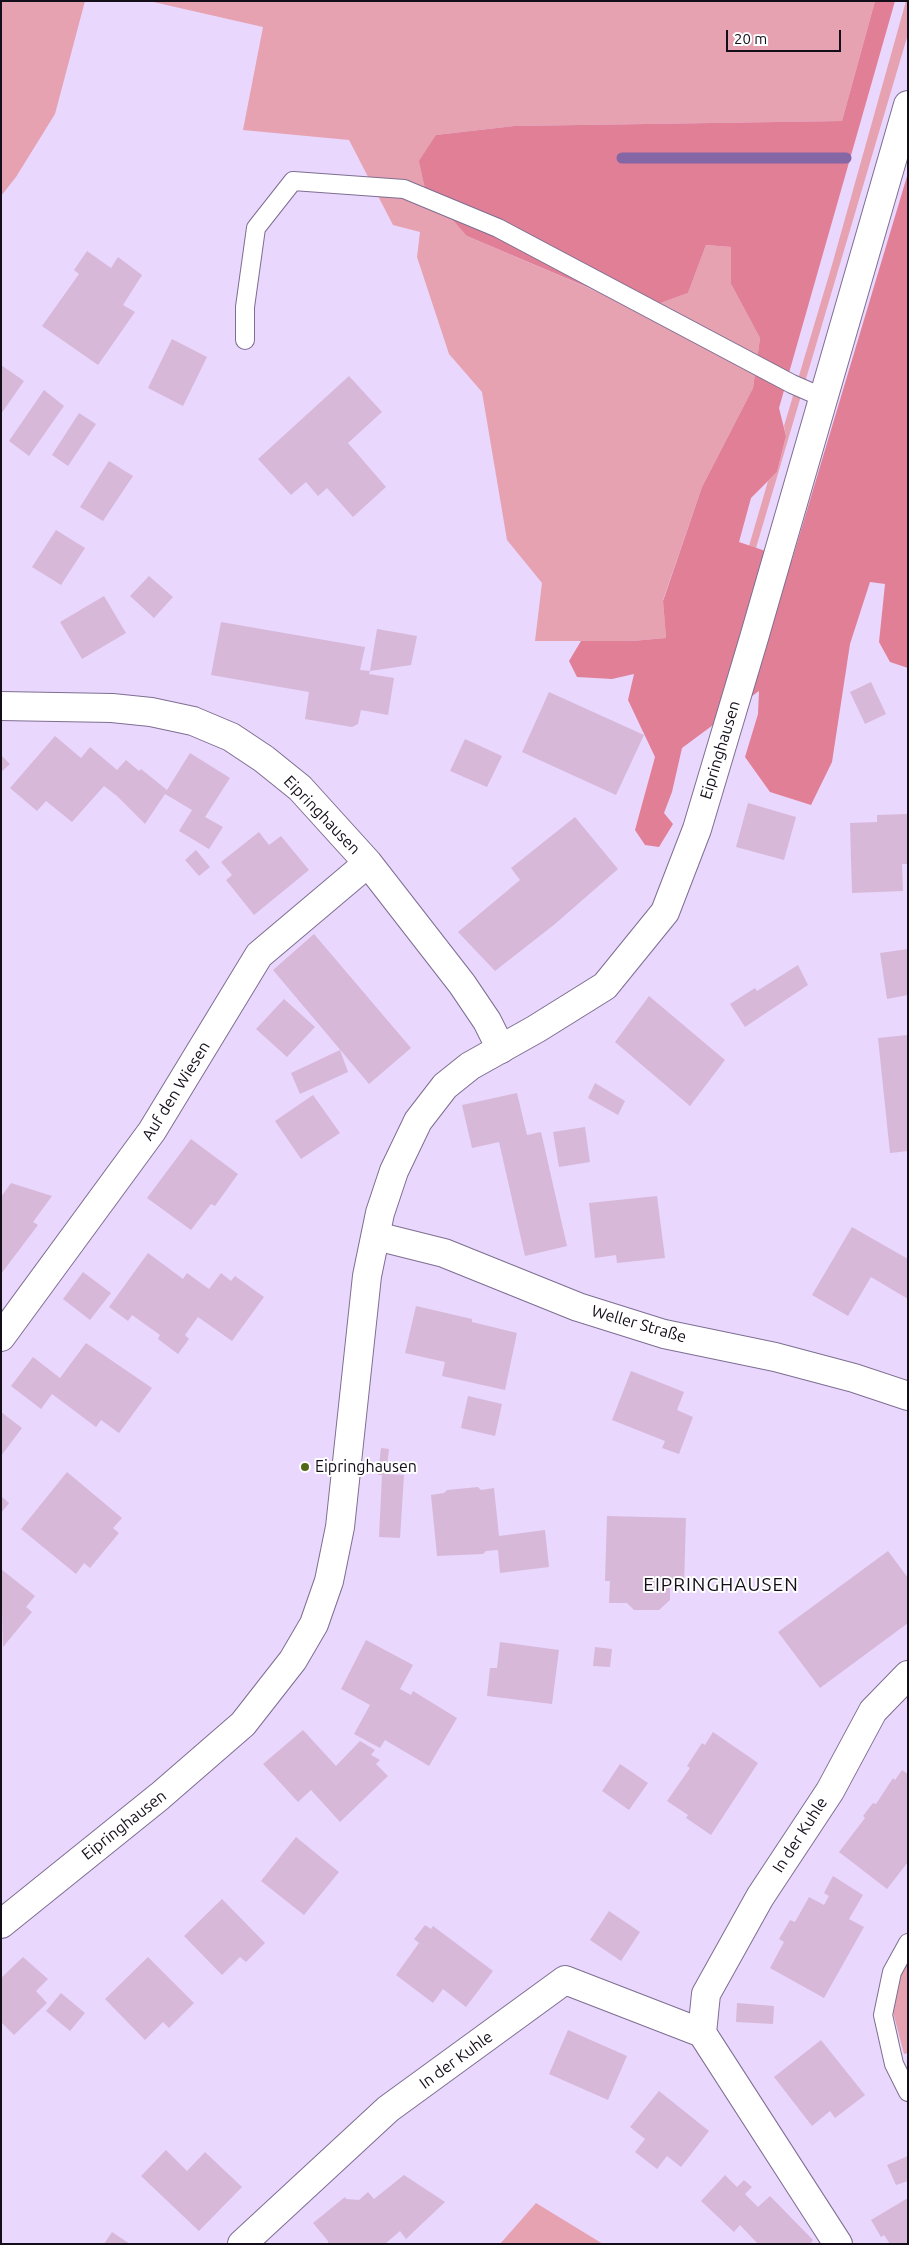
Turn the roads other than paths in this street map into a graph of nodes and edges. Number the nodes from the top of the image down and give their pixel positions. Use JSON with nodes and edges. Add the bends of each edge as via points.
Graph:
{"nodes":[{"id":1,"x":908,"y":105,"type":"edge"},
{"id":2,"x":245,"y":340,"type":"dead end"},
{"id":3,"x":824,"y":398,"type":"junction"},
{"id":4,"x":1,"y":706,"type":"edge"},
{"id":5,"x":368,"y":863,"type":"junction"},
{"id":6,"x":501,"y":1048,"type":"junction"},
{"id":7,"x":376,"y":1236,"type":"junction"},
{"id":8,"x":1,"y":1337,"type":"edge"},
{"id":9,"x":908,"y":1396,"type":"edge"},
{"id":10,"x":908,"y":1675,"type":"edge"},
{"id":11,"x":1,"y":1924,"type":"edge"},
{"id":12,"x":908,"y":1943,"type":"edge"},
{"id":13,"x":702,"y":2033,"type":"junction"},
{"id":14,"x":908,"y":2092,"type":"edge"},
{"id":15,"x":242,"y":2244,"type":"edge"},
{"id":16,"x":838,"y":2244,"type":"edge"}],
"edges":[{"from":1,"to":3,"type":"street","name":"Eipringhausen"},
{"from":2,"to":3,"type":"lane","via":[[245,307],[256,228],[293,181],[404,189],[498,228]]},
{"from":3,"to":6,"type":"street","name":"Eipringhausen","via":[[697,829],[665,912],[605,986]]},
{"from":4,"to":5,"type":"street","name":"Eipringhausen","via":[[151,712],[193,721],[231,737],[300,788]]},
{"from":5,"to":6,"type":"street","name":"Eipringhausen","via":[[462,984]]},
{"from":5,"to":8,"type":"street","name":"Auf den Wiesen","via":[[258,955],[152,1131]]},
{"from":6,"to":7,"type":"street","name":"Eipringhausen","via":[[456,1077],[437,1095],[418,1121],[394,1171]]},
{"from":7,"to":9,"type":"street","name":"Weller Straße","via":[[444,1253],[578,1307],[664,1334],[775,1357]]},
{"from":7,"to":11,"type":"street","name":"Eipringhausen","via":[[368,1276],[340,1527],[329,1581],[306,1640],[272,1688],[237,1729],[160,1796]]},
{"from":10,"to":13,"type":"street","name":"In der Kuhle","via":[[873,1711],[830,1790],[760,1897],[706,1994]]},
{"from":12,"to":14,"type":"lane","via":[[892,1972],[883,2016],[894,2064]]},
{"from":13,"to":15,"type":"street","name":"In der Kuhle","via":[[565,1980],[388,2109]]},
{"from":13,"to":16,"type":"street"}]}
